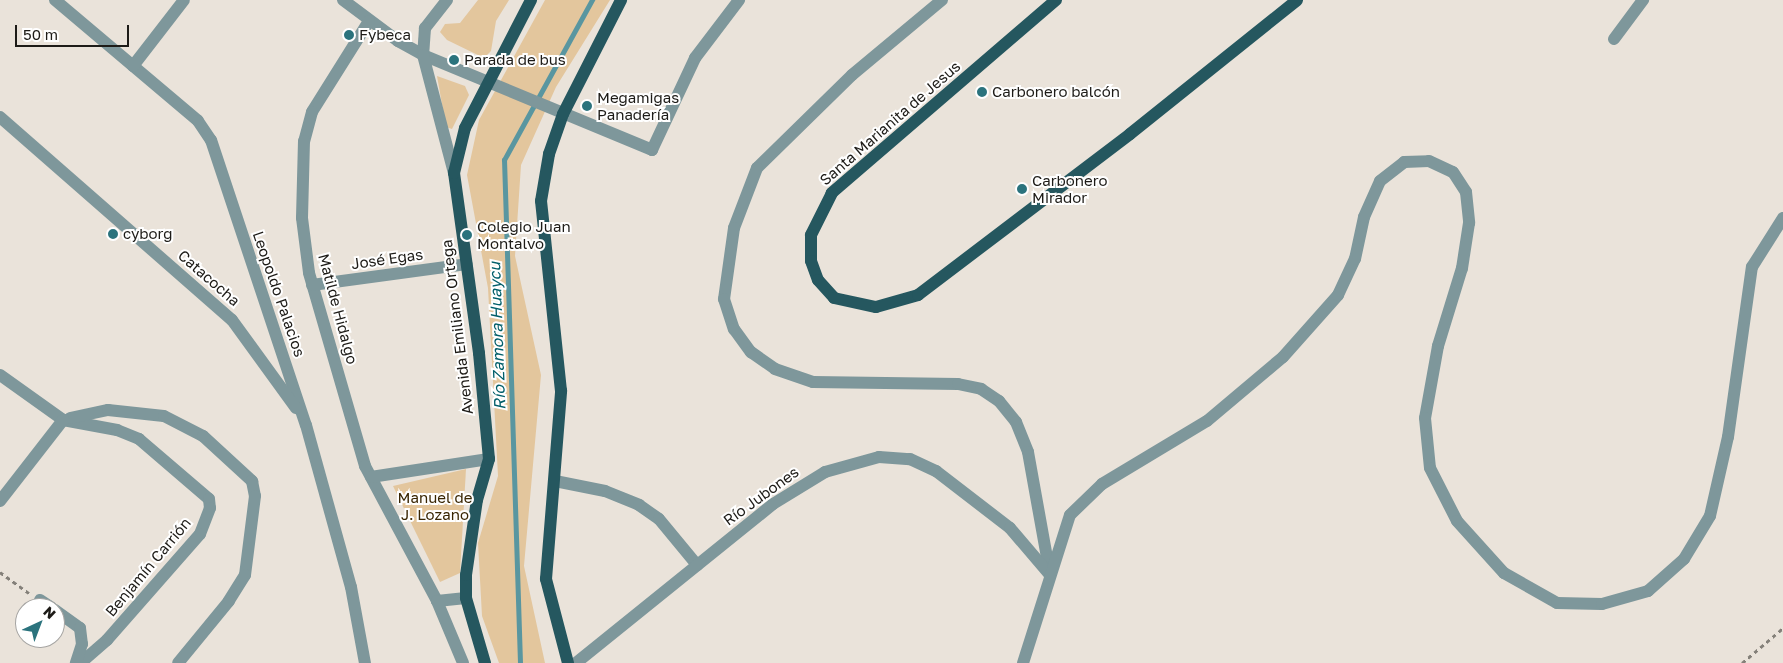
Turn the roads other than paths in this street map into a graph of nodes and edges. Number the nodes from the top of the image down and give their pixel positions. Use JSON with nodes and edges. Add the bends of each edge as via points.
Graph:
{"nodes":[{"id":1,"x":54,"y":0,"type":"edge"},
{"id":2,"x":184,"y":0,"type":"edge"},
{"id":3,"x":343,"y":0,"type":"edge"},
{"id":4,"x":447,"y":0,"type":"edge"},
{"id":5,"x":531,"y":0,"type":"edge"},
{"id":6,"x":621,"y":0,"type":"edge"},
{"id":7,"x":738,"y":0,"type":"edge"},
{"id":8,"x":942,"y":0,"type":"edge"},
{"id":9,"x":1056,"y":0,"type":"edge"},
{"id":10,"x":1297,"y":0,"type":"edge"},
{"id":11,"x":1643,"y":0,"type":"edge"},
{"id":12,"x":369,"y":21,"type":"junction"},
{"id":13,"x":1614,"y":39,"type":"dead end"},
{"id":14,"x":423,"y":55,"type":"junction"},
{"id":15,"x":133,"y":66,"type":"junction"},
{"id":16,"x":488,"y":81,"type":"junction"},
{"id":17,"x":564,"y":114,"type":"junction"},
{"id":18,"x":0,"y":117,"type":"edge"},
{"id":19,"x":454,"y":173,"type":"junction"},
{"id":20,"x":1783,"y":218,"type":"edge"},
{"id":21,"x":467,"y":264,"type":"junction"},
{"id":22,"x":312,"y":285,"type":"junction"},
{"id":23,"x":0,"y":375,"type":"edge"},
{"id":24,"x":63,"y":420,"type":"junction"},
{"id":25,"x":306,"y":425,"type":"junction"},
{"id":26,"x":489,"y":459,"type":"junction"},
{"id":27,"x":372,"y":477,"type":"junction"},
{"id":28,"x":555,"y":481,"type":"junction"},
{"id":29,"x":0,"y":502,"type":"edge"},
{"id":30,"x":697,"y":565,"type":"junction"},
{"id":31,"x":1050,"y":575,"type":"junction"},
{"id":32,"x":466,"y":598,"type":"junction"},
{"id":33,"x":438,"y":601,"type":"junction"},
{"id":34,"x":65,"y":617,"type":"edge"},
{"id":35,"x":76,"y":663,"type":"edge"},
{"id":36,"x":81,"y":663,"type":"edge"},
{"id":37,"x":178,"y":663,"type":"edge"},
{"id":38,"x":365,"y":663,"type":"edge"},
{"id":39,"x":463,"y":663,"type":"edge"},
{"id":40,"x":485,"y":663,"type":"edge"},
{"id":41,"x":568,"y":663,"type":"edge"},
{"id":42,"x":576,"y":663,"type":"edge"},
{"id":43,"x":1024,"y":663,"type":"edge"}],
"edges":[{"from":1,"to":15,"type":"street","name":"Leopoldo Palacios"},
{"from":2,"to":15,"type":"street"},
{"from":3,"to":12,"type":"street"},
{"from":4,"to":14,"type":"street","via":[[425,28]]},
{"from":5,"to":16,"type":"main road","name":"Avenida Emiliano Ortega"},
{"from":6,"to":17,"type":"main road"},
{"from":7,"to":17,"type":"street","via":[[695,58],[652,150]]},
{"from":8,"to":31,"type":"street","via":[[852,75],[757,168],[734,228],[724,299],[734,329],[751,352],[775,369],[813,382],[958,384],[981,389],[999,401],[1016,422],[1028,452]]},
{"from":9,"to":10,"type":"main road","name":"Santa Marianita de Jesus","via":[[832,193],[811,235],[811,262],[818,280],[834,298],[876,307],[918,295],[1130,134]]},
{"from":11,"to":13,"type":"street"},
{"from":12,"to":14,"type":"street"},
{"from":12,"to":22,"type":"street","name":"Matilde Hidalgo","via":[[312,112],[304,141],[302,218]]},
{"from":14,"to":16,"type":"street"},
{"from":14,"to":19,"type":"street"},
{"from":15,"to":25,"type":"street","name":"Leopoldo Palacios","via":[[198,120],[211,140]]},
{"from":16,"to":17,"type":"street"},
{"from":16,"to":19,"type":"main road","name":"Avenida Emiliano Ortega","via":[[464,128]]},
{"from":17,"to":28,"type":"main road","via":[[550,154],[541,201],[561,391]]},
{"from":18,"to":25,"type":"street","name":"Catacocha","via":[[232,320]]},
{"from":19,"to":21,"type":"main road","name":"Avenida Emiliano Ortega"},
{"from":20,"to":31,"type":"street","via":[[1752,267],[1728,437],[1710,516],[1684,559],[1648,591],[1602,604],[1557,603],[1504,574],[1457,521],[1439,486],[1430,468],[1425,418],[1438,346],[1462,268],[1470,223],[1466,192],[1453,172],[1429,161],[1404,162],[1380,181],[1364,217],[1355,259],[1338,295],[1283,356],[1207,421],[1102,484],[1070,515]]},
{"from":21,"to":22,"type":"street","name":"José Egas"},
{"from":21,"to":26,"type":"main road","name":"Avenida Emiliano Ortega"},
{"from":22,"to":27,"type":"street","name":"Matilde Hidalgo"},
{"from":23,"to":24,"type":"street"},
{"from":24,"to":29,"type":"street"},
{"from":24,"to":36,"type":"street","name":"Benjamín Carrión","via":[[118,430],[139,439],[205,492],[210,508],[200,534],[107,640]]},
{"from":24,"to":37,"type":"street","via":[[108,410],[164,416],[203,436],[252,481],[254,505],[245,575],[229,601]]},
{"from":25,"to":38,"type":"street","name":"Leopoldo Palacios","via":[[350,587]]},
{"from":26,"to":27,"type":"street"},
{"from":26,"to":32,"type":"main road","name":"Avenida Emiliano Ortega","via":[[477,500],[466,575]]},
{"from":27,"to":33,"type":"street","name":"Matilde Hidalgo"},
{"from":28,"to":30,"type":"street","via":[[605,492],[639,505],[659,519]]},
{"from":28,"to":41,"type":"main road","via":[[547,530],[546,579]]},
{"from":30,"to":31,"type":"street","name":"Río Jubones","via":[[801,485],[825,472],[879,457],[910,460],[943,476],[1010,528]]},
{"from":30,"to":42,"type":"street","name":"Río Jubones"},
{"from":31,"to":43,"type":"street"},
{"from":32,"to":33,"type":"street"},
{"from":32,"to":40,"type":"main road","name":"Avenida Emiliano Ortega"},
{"from":33,"to":39,"type":"street","name":"Matilde Hidalgo"},
{"from":34,"to":35,"type":"street","via":[[80,628],[82,644]]}]}
